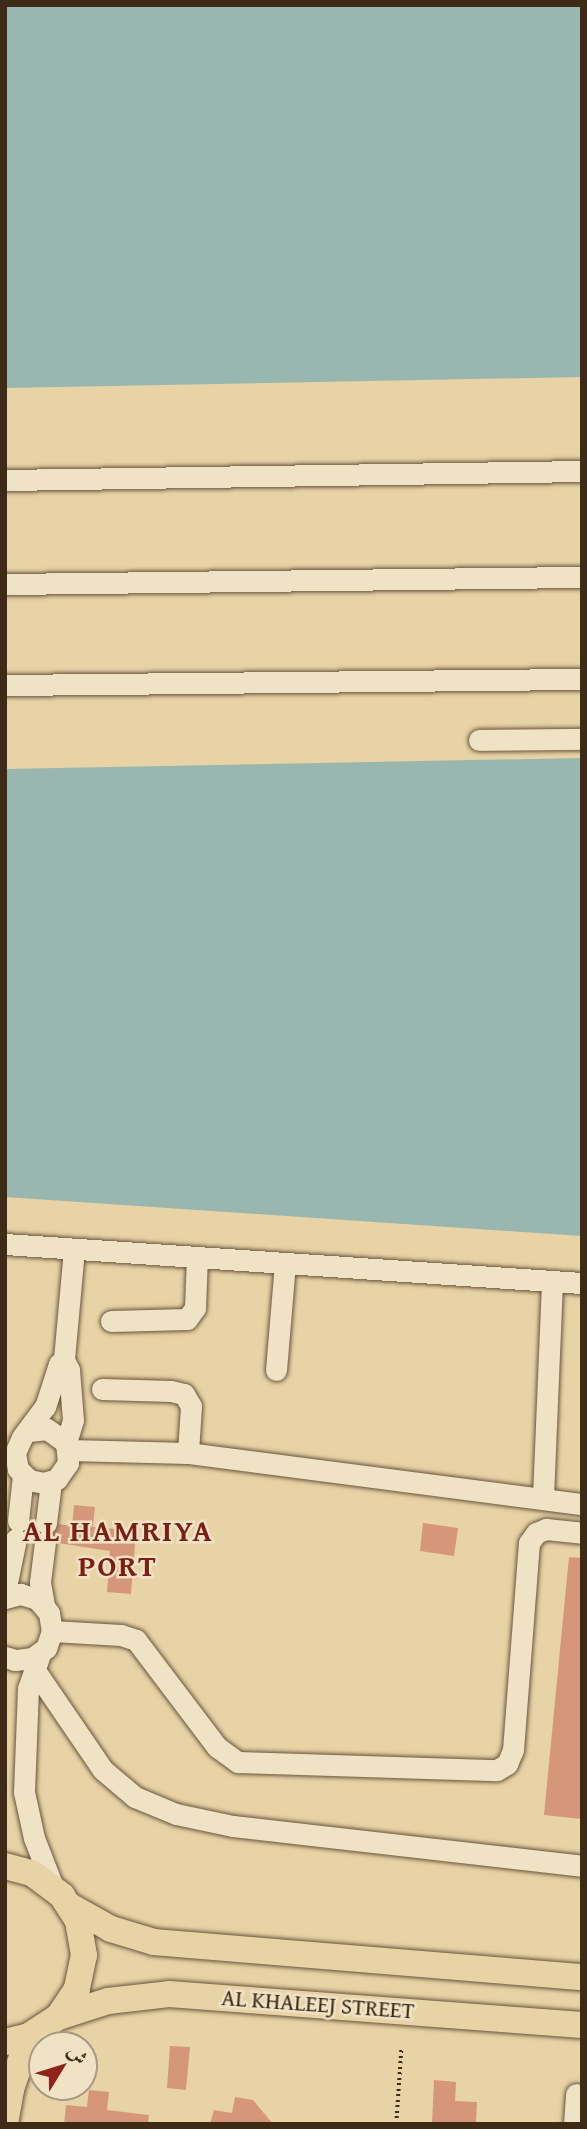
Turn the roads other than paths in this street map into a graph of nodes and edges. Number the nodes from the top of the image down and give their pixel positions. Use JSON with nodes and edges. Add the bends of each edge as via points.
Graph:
{"nodes":[{"id":1,"x":582,"y":471,"type":"edge"},
{"id":2,"x":5,"y":480,"type":"edge"},
{"id":3,"x":582,"y":577,"type":"edge"},
{"id":4,"x":5,"y":584,"type":"edge"},
{"id":5,"x":582,"y":679,"type":"edge"},
{"id":6,"x":5,"y":685,"type":"edge"},
{"id":7,"x":582,"y":739,"type":"edge"},
{"id":8,"x":479,"y":740,"type":"dead end"},
{"id":9,"x":5,"y":1244,"type":"edge"},
{"id":10,"x":74,"y":1249,"type":"junction"},
{"id":11,"x":197,"y":1257,"type":"junction"},
{"id":12,"x":285,"y":1263,"type":"junction"},
{"id":13,"x":552,"y":1281,"type":"junction"},
{"id":14,"x":582,"y":1283,"type":"edge"},
{"id":15,"x":111,"y":1321,"type":"dead end"},
{"id":16,"x":64,"y":1359,"type":"junction"},
{"id":17,"x":276,"y":1370,"type":"dead end"},
{"id":18,"x":102,"y":1389,"type":"dead end"},
{"id":19,"x":29,"y":1432,"type":"junction"},
{"id":20,"x":67,"y":1446,"type":"junction"},
{"id":21,"x":188,"y":1453,"type":"junction"},
{"id":22,"x":15,"y":1466,"type":"edge"},
{"id":23,"x":51,"y":1482,"type":"junction"},
{"id":24,"x":543,"y":1497,"type":"junction"},
{"id":25,"x":582,"y":1504,"type":"edge"},
{"id":26,"x":582,"y":1533,"type":"edge"},
{"id":27,"x":5,"y":1592,"type":"edge"},
{"id":28,"x":5,"y":1598,"type":"edge"},
{"id":29,"x":44,"y":1605,"type":"junction"},
{"id":30,"x":52,"y":1631,"type":"junction"},
{"id":31,"x":5,"y":1657,"type":"edge"},
{"id":32,"x":37,"y":1661,"type":"junction"},
{"id":33,"x":5,"y":1866,"type":"edge"},
{"id":34,"x":582,"y":1866,"type":"edge"},
{"id":35,"x":61,"y":1896,"type":"junction"},
{"id":36,"x":582,"y":1976,"type":"edge"},
{"id":37,"x":58,"y":2017,"type":"junction"},
{"id":38,"x":582,"y":2025,"type":"edge"},
{"id":39,"x":17,"y":2039,"type":"edge"},
{"id":40,"x":576,"y":2094,"type":"dead end"},
{"id":41,"x":5,"y":2124,"type":"edge"},
{"id":42,"x":574,"y":2124,"type":"edge"}],
"edges":[{"from":1,"to":2,"type":"lane"},
{"from":3,"to":4,"type":"lane"},
{"from":5,"to":6,"type":"lane"},
{"from":7,"to":8,"type":"lane"},
{"from":9,"to":10,"type":"lane"},
{"from":10,"to":11,"type":"lane"},
{"from":10,"to":16,"type":"lane"},
{"from":11,"to":12,"type":"lane"},
{"from":11,"to":15,"type":"lane","via":[[195,1308],[187,1319]]},
{"from":12,"to":13,"type":"lane"},
{"from":12,"to":17,"type":"lane"},
{"from":13,"to":14,"type":"lane"},
{"from":13,"to":24,"type":"lane"},
{"from":16,"to":19,"type":"lane","via":[[46,1407]]},
{"from":16,"to":20,"type":"lane","via":[[73,1420]]},
{"from":18,"to":21,"type":"lane","via":[[184,1394],[191,1406]]},
{"from":19,"to":20,"type":"lane","via":[[47,1429]]},
{"from":19,"to":22,"type":"lane","via":[[17,1444]]},
{"from":20,"to":21,"type":"lane"},
{"from":20,"to":23,"type":"lane","via":[[66,1469]]},
{"from":21,"to":24,"type":"lane"},
{"from":22,"to":23,"type":"lane","via":[[36,1482]]},
{"from":22,"to":27,"type":"lane","via":[[17,1530]]},
{"from":23,"to":29,"type":"lane","via":[[40,1582]]},
{"from":24,"to":25,"type":"lane"},
{"from":26,"to":30,"type":"lane","via":[[546,1529],[529,1543],[513,1751],[507,1764],[497,1770],[238,1762],[218,1747],[136,1640]]},
{"from":28,"to":29,"type":"lane","via":[[29,1596]]},
{"from":29,"to":30,"type":"lane"},
{"from":30,"to":32,"type":"lane"},
{"from":31,"to":32,"type":"lane"},
{"from":32,"to":34,"type":"lane","via":[[82,1744],[103,1770],[135,1797],[176,1814],[233,1826]]},
{"from":32,"to":35,"type":"lane","via":[[28,1688],[24,1791],[34,1838]]},
{"from":33,"to":35,"type":"main road","name":"AL KHALEEJ STREET","via":[[32,1873]]},
{"from":35,"to":36,"type":"main road","name":"AL KHALEEJ STREET","via":[[111,1929],[154,1942]]},
{"from":35,"to":37,"type":"main road","via":[[82,1938],[82,1972],[69,2004]]},
{"from":37,"to":38,"type":"main road","name":"AL KHALEEJ STREET","via":[[108,2001],[169,1994]]},
{"from":37,"to":39,"type":"main road"},
{"from":39,"to":41,"type":"main road"},
{"from":40,"to":42,"type":"lane"}]}
